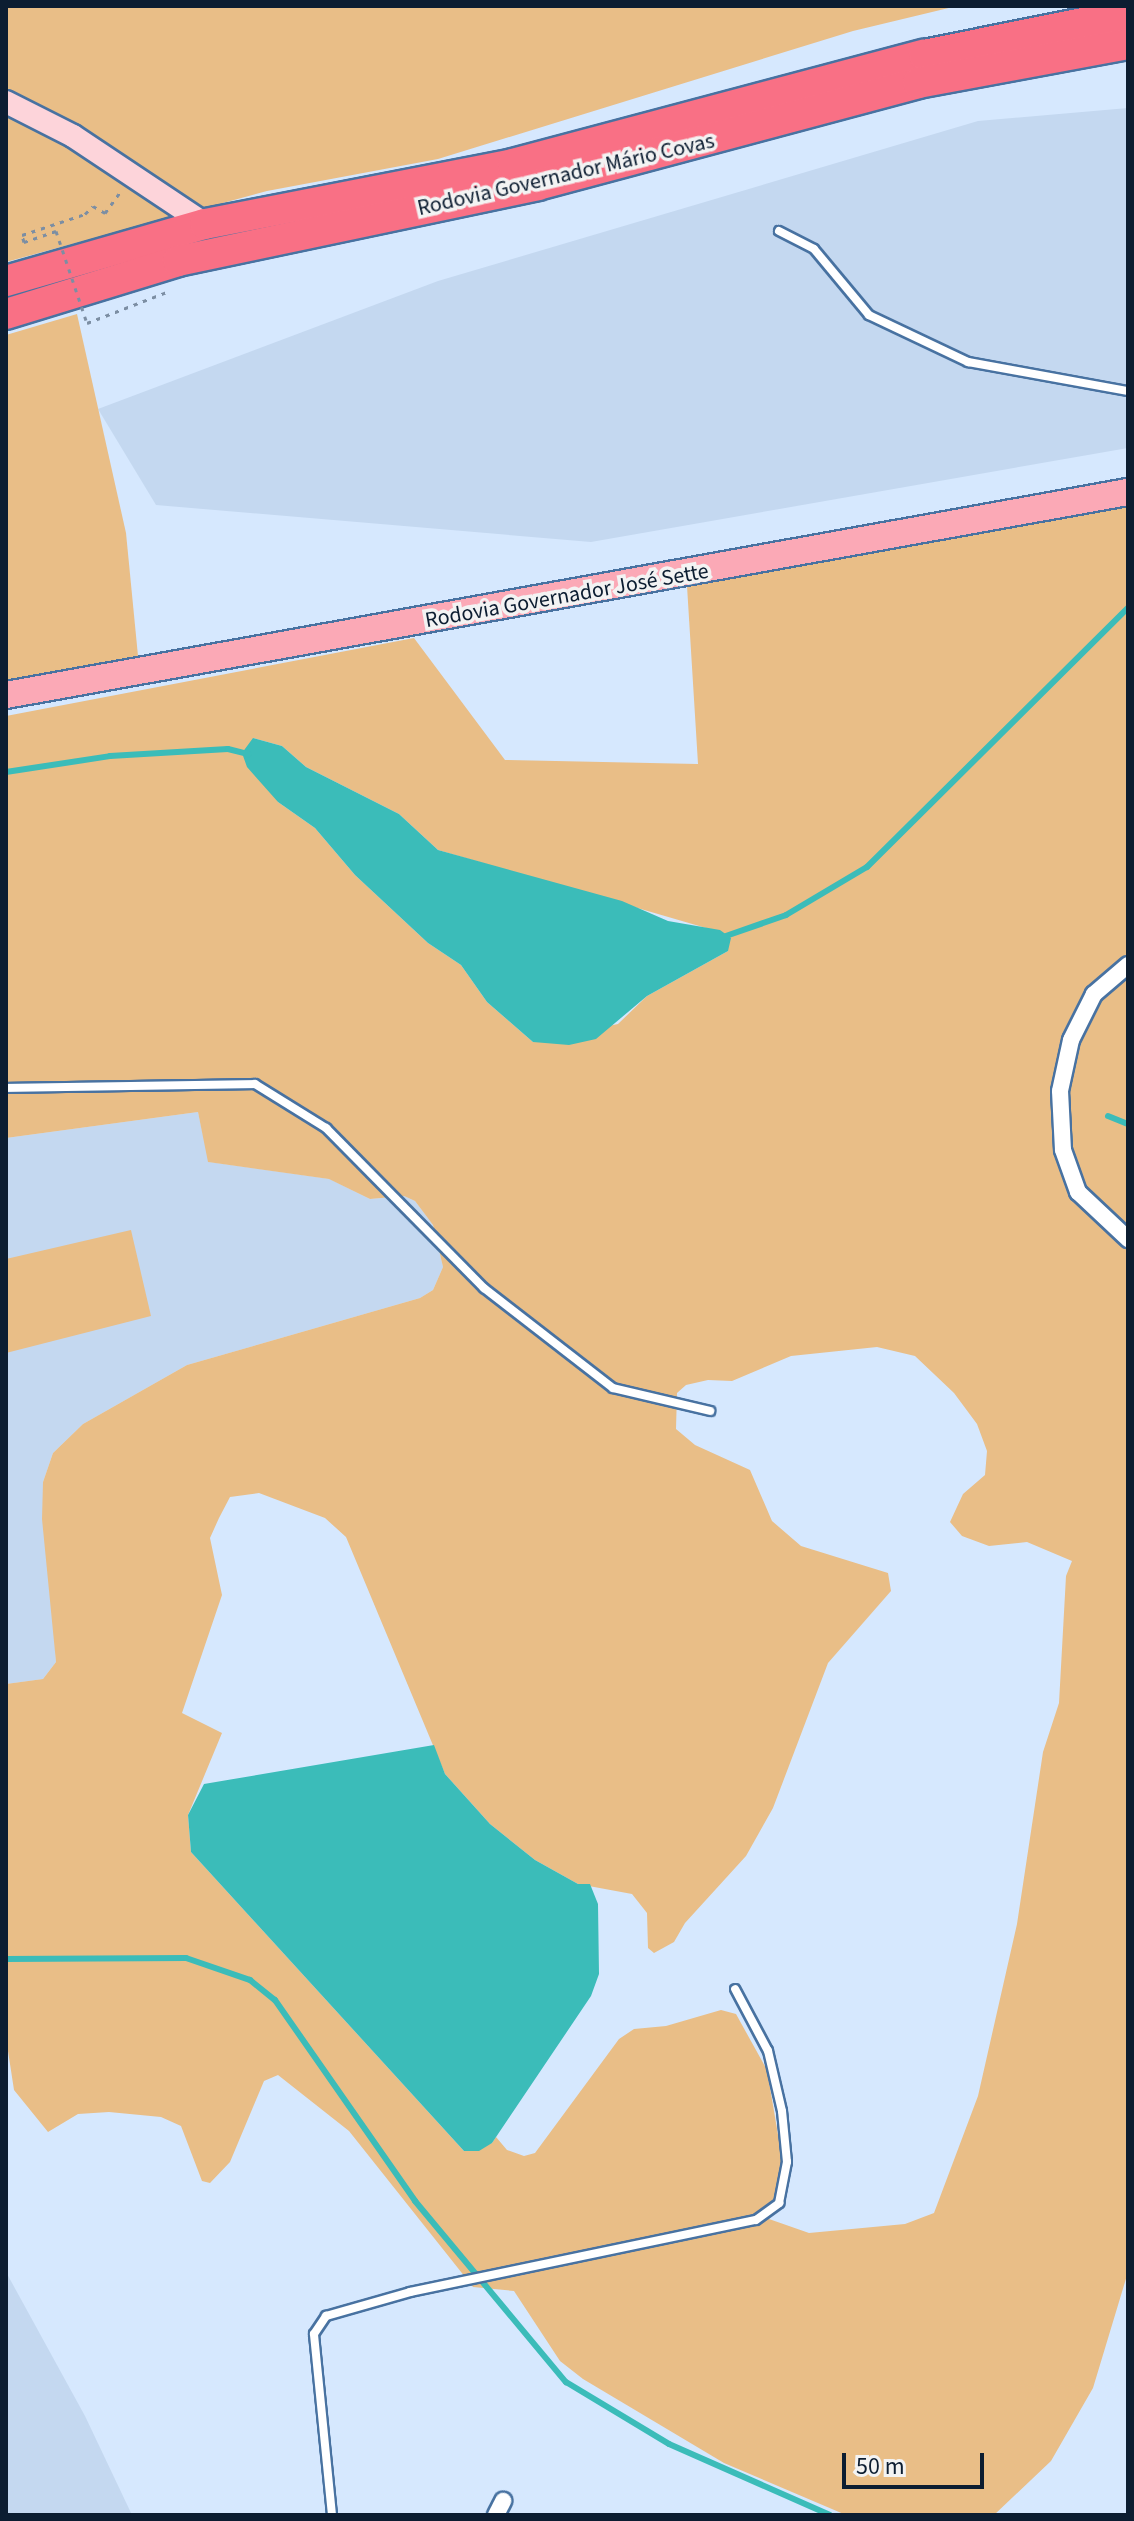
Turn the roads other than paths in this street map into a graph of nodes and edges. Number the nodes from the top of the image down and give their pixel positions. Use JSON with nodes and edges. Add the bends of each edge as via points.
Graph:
{"nodes":[{"id":1,"x":1128,"y":14,"type":"edge"},
{"id":2,"x":1128,"y":44,"type":"edge"},
{"id":3,"x":6,"y":102,"type":"edge"},
{"id":4,"x":205,"y":224,"type":"junction"},
{"id":5,"x":779,"y":231,"type":"dead end"},
{"id":6,"x":6,"y":281,"type":"edge"},
{"id":7,"x":6,"y":314,"type":"edge"},
{"id":8,"x":1128,"y":391,"type":"edge"},
{"id":9,"x":1128,"y":492,"type":"edge"},
{"id":10,"x":6,"y":695,"type":"edge"},
{"id":11,"x":1128,"y":965,"type":"edge"},
{"id":12,"x":6,"y":1088,"type":"edge"},
{"id":13,"x":1128,"y":1239,"type":"edge"},
{"id":14,"x":710,"y":1411,"type":"dead end"},
{"id":15,"x":735,"y":1989,"type":"dead end"},
{"id":16,"x":332,"y":2515,"type":"edge"}],
"edges":[{"from":1,"to":4,"type":"highway","name":"Rodovia Governador Mário Covas","via":[[924,55],[513,164]]},
{"from":2,"to":7,"type":"highway","name":"Rodovia Governador Mário Covas","via":[[918,83],[611,167],[178,261]]},
{"from":3,"to":4,"type":"street","via":[[73,136]]},
{"from":4,"to":6,"type":"highway","name":"Rodovia Governador Mário Covas"},
{"from":5,"to":8,"type":"lane","via":[[814,249],[869,315],[968,362]]},
{"from":9,"to":10,"type":"main road","name":"Rodovia Governador José Sette","via":[[847,547]]},
{"from":11,"to":13,"type":"street","via":[[1094,994],[1071,1040],[1060,1091],[1063,1150],[1078,1192]]},
{"from":12,"to":14,"type":"lane","via":[[255,1084],[326,1128],[484,1288],[613,1388]]},
{"from":15,"to":16,"type":"lane","via":[[759,2030],[777,2085],[787,2162],[779,2203],[756,2220],[346,2308],[317,2323],[317,2379]]}]}
